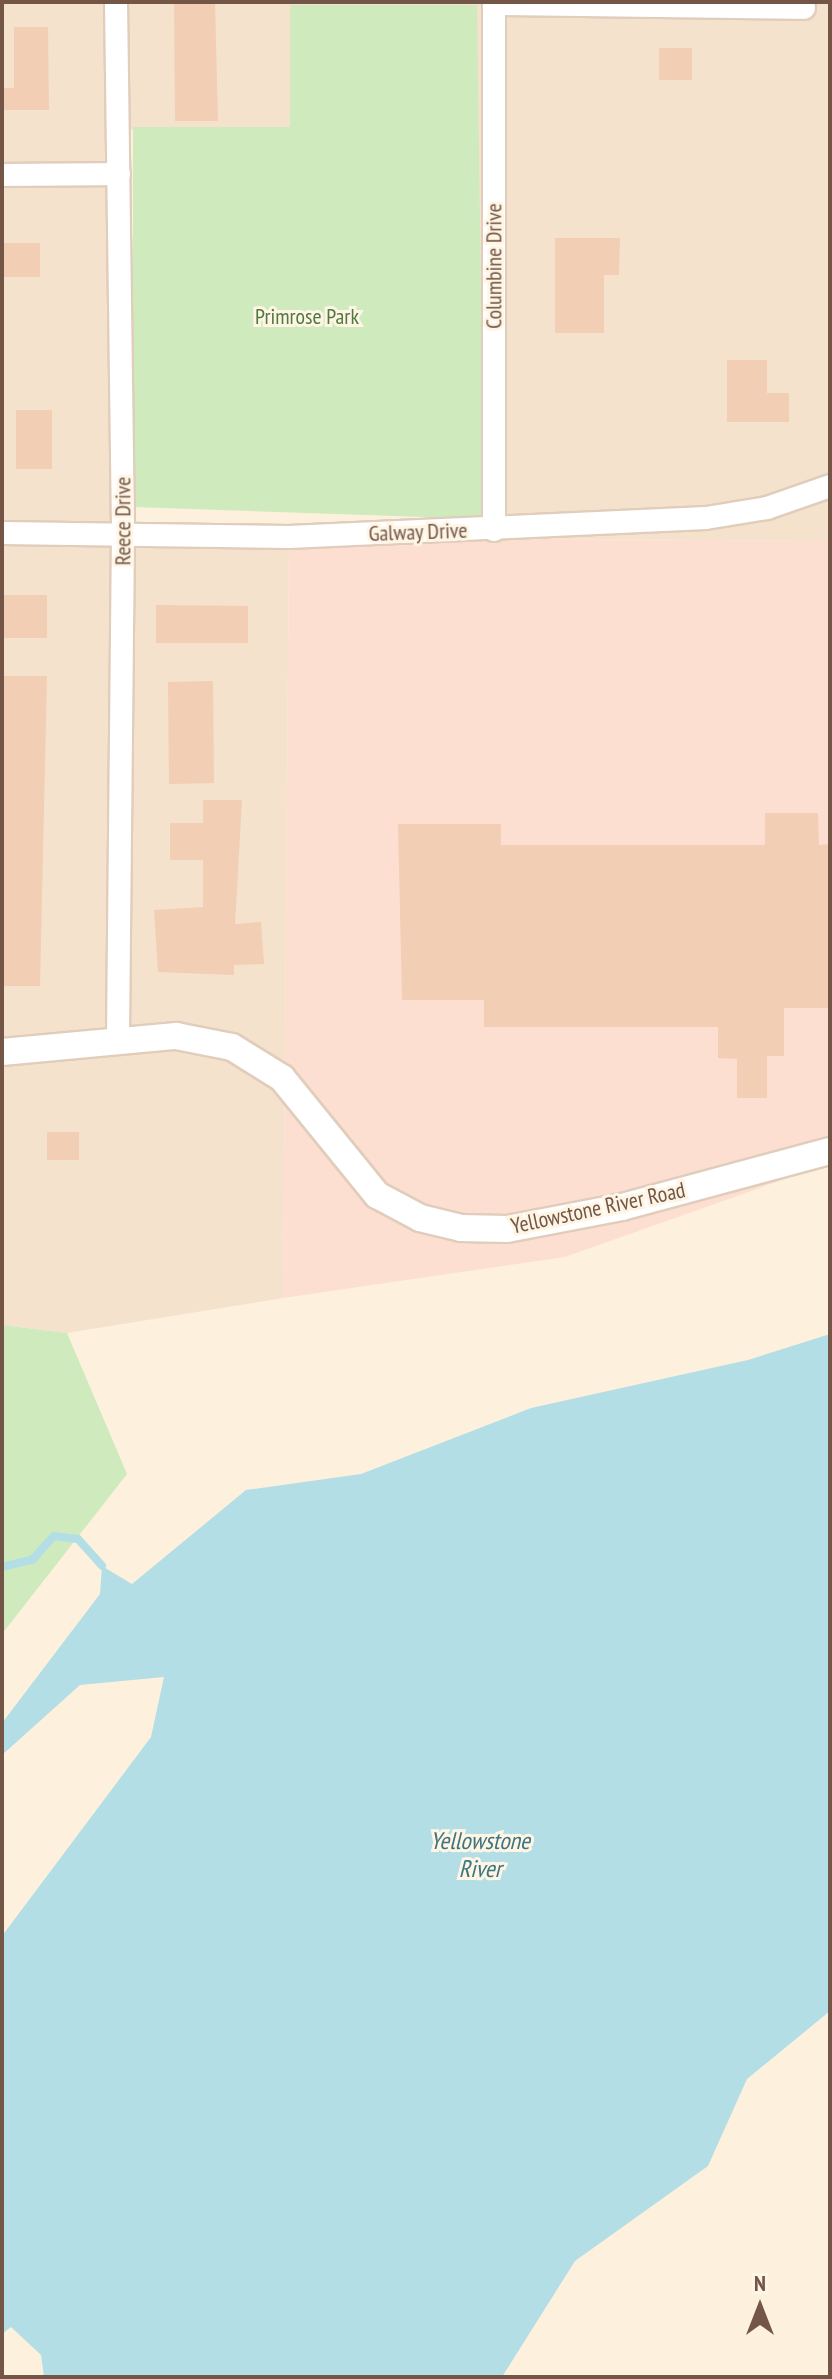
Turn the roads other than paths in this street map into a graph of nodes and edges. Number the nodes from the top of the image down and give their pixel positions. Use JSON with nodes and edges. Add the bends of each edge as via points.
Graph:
{"nodes":[{"id":1,"x":116,"y":2,"type":"edge"},
{"id":2,"x":494,"y":3,"type":"edge"},
{"id":3,"x":804,"y":8,"type":"dead end"},
{"id":4,"x":119,"y":174,"type":"junction"},
{"id":5,"x":2,"y":175,"type":"edge"},
{"id":6,"x":830,"y":486,"type":"edge"},
{"id":7,"x":494,"y":530,"type":"junction"},
{"id":8,"x":2,"y":533,"type":"edge"},
{"id":9,"x":123,"y":533,"type":"junction"},
{"id":10,"x":118,"y":1039,"type":"junction"},
{"id":11,"x":2,"y":1052,"type":"edge"},
{"id":12,"x":830,"y":1151,"type":"edge"}],
"edges":[{"from":1,"to":4,"type":"street","name":"Reece Drive"},
{"from":2,"to":3,"type":"street"},
{"from":2,"to":7,"type":"street","name":"Columbine Drive"},
{"from":4,"to":5,"type":"street"},
{"from":4,"to":9,"type":"street","name":"Reece Drive"},
{"from":6,"to":7,"type":"street","name":"Galway Drive","via":[[767,508],[706,518]]},
{"from":7,"to":9,"type":"street","name":"Galway Drive","via":[[289,537]]},
{"from":8,"to":9,"type":"street","name":"Galway Drive"},
{"from":9,"to":10,"type":"street","name":"Reece Drive"},
{"from":10,"to":11,"type":"street","name":"Yellowstone River Road"},
{"from":10,"to":12,"type":"street","name":"Yellowstone River Road","via":[[176,1036],[232,1047],[282,1078],[377,1195],[420,1218],[461,1228],[507,1229],[622,1207]]}]}
